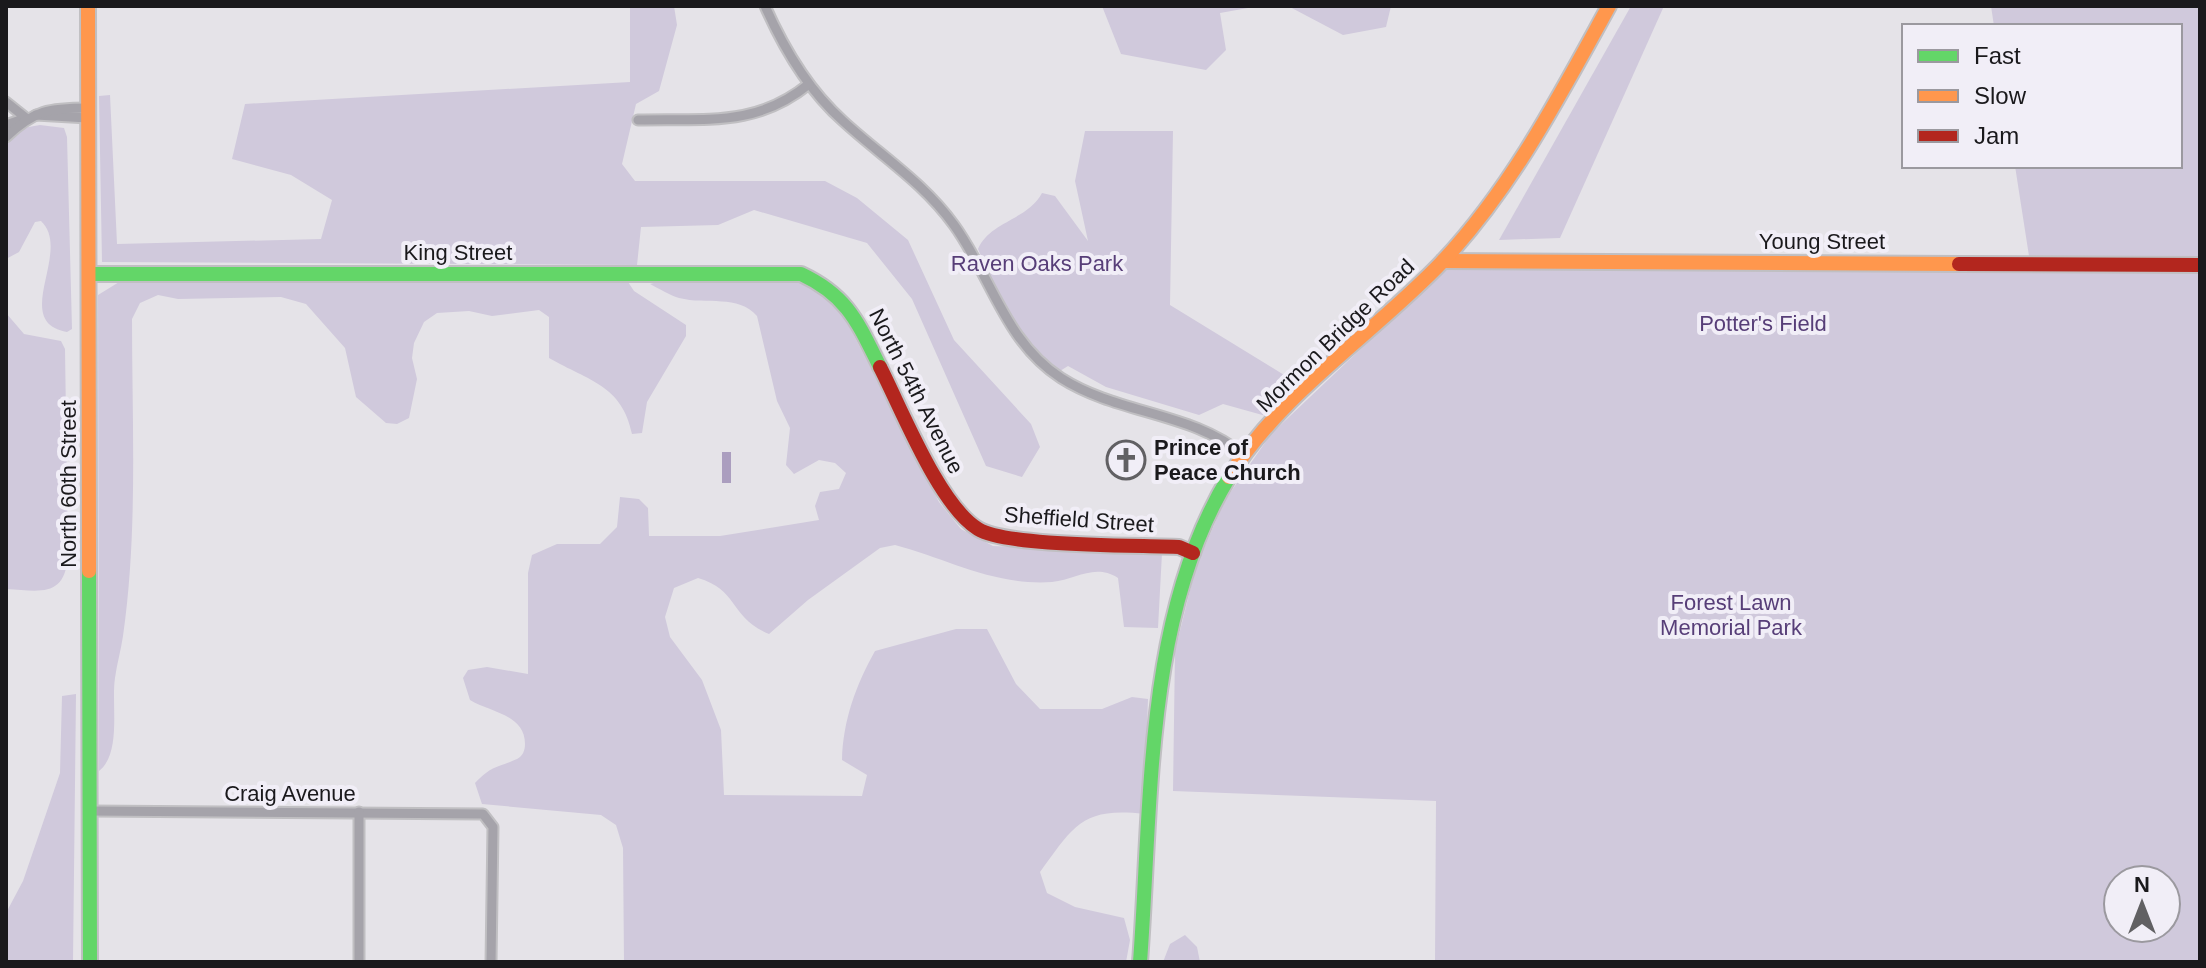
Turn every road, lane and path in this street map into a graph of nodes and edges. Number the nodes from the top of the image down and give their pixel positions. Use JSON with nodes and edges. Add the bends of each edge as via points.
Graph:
{"nodes":[{"id":1,"x":88,"y":6,"type":"edge"},
{"id":2,"x":765,"y":6,"type":"edge"},
{"id":3,"x":1609,"y":6,"type":"edge"},
{"id":4,"x":809,"y":84,"type":"junction"},
{"id":5,"x":6,"y":102,"type":"edge"},
{"id":6,"x":88,"y":113,"type":"junction"},
{"id":7,"x":31,"y":116,"type":"junction"},
{"id":8,"x":638,"y":120,"type":"dead end"},
{"id":9,"x":6,"y":125,"type":"edge"},
{"id":10,"x":6,"y":137,"type":"edge"},
{"id":11,"x":1443,"y":261,"type":"junction"},
{"id":12,"x":2200,"y":265,"type":"edge"},
{"id":13,"x":89,"y":274,"type":"junction"},
{"id":14,"x":825,"y":285,"type":"joint"},
{"id":15,"x":1245,"y":456,"type":"junction"},
{"id":16,"x":966,"y":520,"type":"joint"},
{"id":17,"x":1193,"y":553,"type":"junction"},
{"id":18,"x":91,"y":811,"type":"junction"},
{"id":19,"x":359,"y":812,"type":"junction"},
{"id":20,"x":90,"y":962,"type":"edge"},
{"id":21,"x":359,"y":962,"type":"edge"},
{"id":22,"x":491,"y":962,"type":"edge"},
{"id":23,"x":1140,"y":962,"type":"edge"}],
"edges":[{"from":1,"to":6,"type":"main road","name":"North 60th Street"},
{"from":2,"to":4,"type":"street"},
{"from":3,"to":11,"type":"main road","name":"Mormon Bridge Road","via":[[1521,164]]},
{"from":4,"to":8,"type":"street","via":[[779,106],[755,115]]},
{"from":4,"to":15,"type":"street","via":[[841,120],[941,207],[1003,315],[1045,366],[1092,393],[1199,427]]},
{"from":5,"to":7,"type":"street"},
{"from":6,"to":7,"type":"street"},
{"from":6,"to":13,"type":"main road","name":"North 60th Street"},
{"from":7,"to":9,"type":"street"},
{"from":7,"to":10,"type":"street"},
{"from":11,"to":12,"type":"main road","name":"Young Street"},
{"from":11,"to":15,"type":"main road","name":"Mormon Bridge Road"},
{"from":13,"to":14,"type":"main road","name":"King Street","via":[[782,272]]},
{"from":13,"to":18,"type":"main road","name":"North 60th Street"},
{"from":14,"to":16,"type":"main road","name":"North 54th Avenue","via":[[850,308],[945,495]]},
{"from":15,"to":17,"type":"main road","name":"Mormon Bridge Road"},
{"from":16,"to":17,"type":"main road","name":"Sheffield Street","via":[[1008,539],[1179,547]]},
{"from":17,"to":23,"type":"main road","name":"Mormon Bridge Road","via":[[1169,625],[1162,666]]},
{"from":18,"to":19,"type":"street","name":"Craig Avenue"},
{"from":18,"to":20,"type":"main road","name":"North 60th Street"},
{"from":19,"to":21,"type":"street"},
{"from":19,"to":22,"type":"street","name":"Craig Avenue","via":[[487,816],[493,827]]}]}
